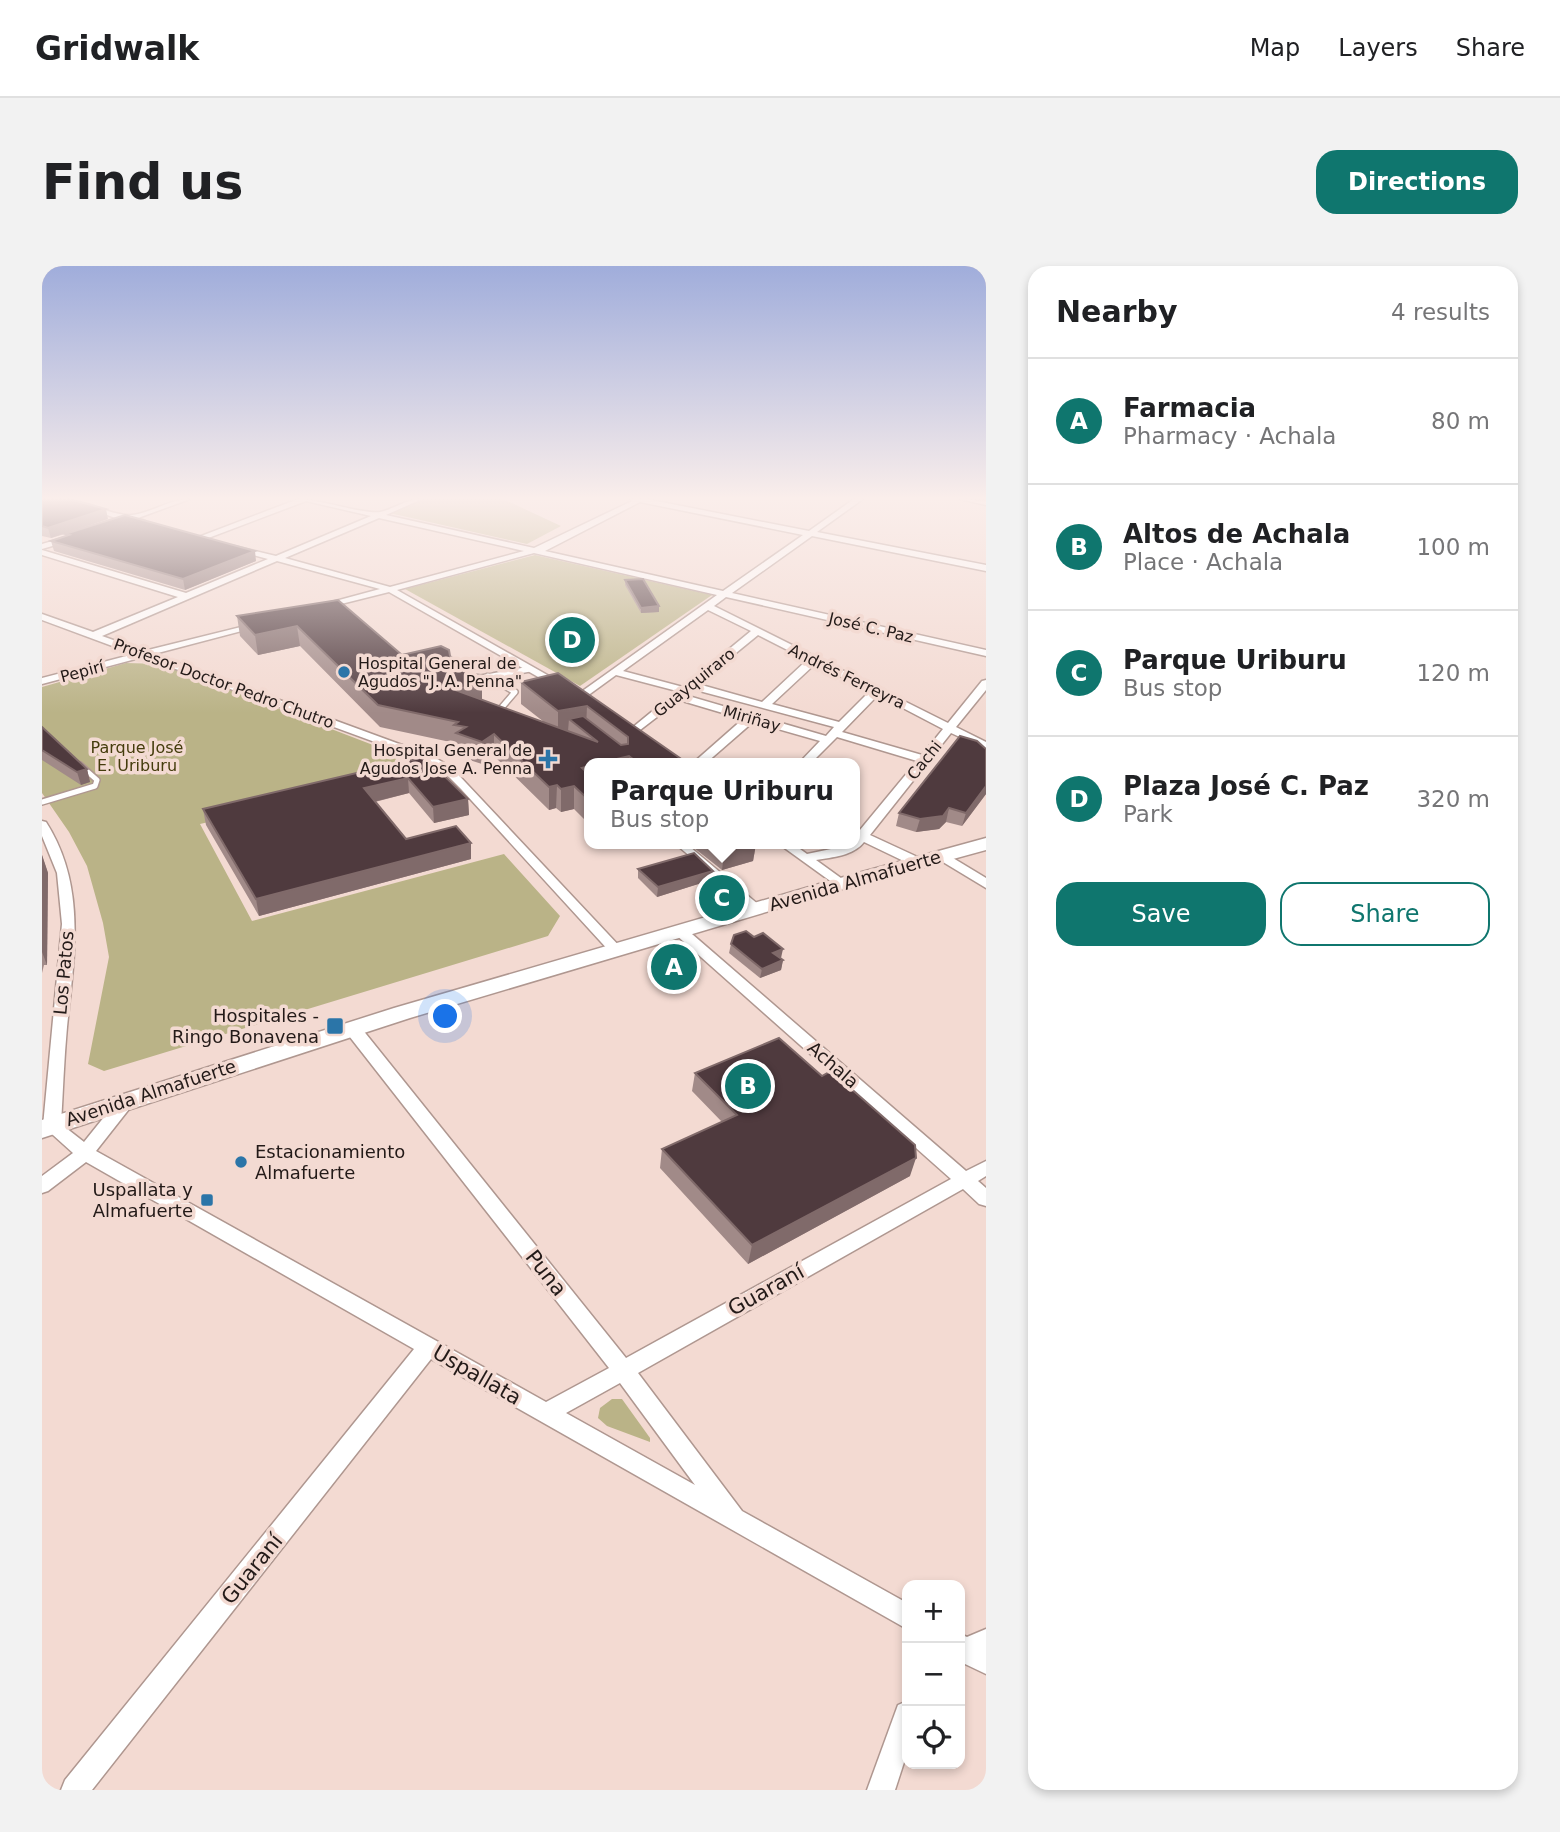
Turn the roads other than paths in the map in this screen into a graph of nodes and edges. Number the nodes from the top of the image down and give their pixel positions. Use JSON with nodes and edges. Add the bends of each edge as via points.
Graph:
{"nodes":[{"id":1,"x":106,"y":570,"type":"edge"},
{"id":2,"x":249,"y":570,"type":"edge"},
{"id":3,"x":318,"y":570,"type":"edge"},
{"id":4,"x":461,"y":570,"type":"edge"},
{"id":5,"x":618,"y":570,"type":"edge"},
{"id":6,"x":758,"y":570,"type":"edge"},
{"id":7,"x":389,"y":589,"type":"junction"},
{"id":8,"x":724,"y":594,"type":"junction"},
{"id":9,"x":185,"y":596,"type":"junction"},
{"id":10,"x":334,"y":604,"type":"junction"},
{"id":11,"x":708,"y":606,"type":"junction"},
{"id":12,"x":307,"y":611,"type":"edge"},
{"id":13,"x":345,"y":611,"type":"edge"},
{"id":14,"x":42,"y":617,"type":"edge"},
{"id":15,"x":268,"y":621,"type":"edge"},
{"id":16,"x":757,"y":631,"type":"junction"},
{"id":17,"x":93,"y":636,"type":"junction"},
{"id":18,"x":986,"y":653,"type":"edge"},
{"id":19,"x":145,"y":654,"type":"junction"},
{"id":20,"x":813,"y":660,"type":"junction"},
{"id":21,"x":525,"y":666,"type":"junction"},
{"id":22,"x":616,"y":671,"type":"junction"},
{"id":23,"x":488,"y":676,"type":"junction"},
{"id":24,"x":42,"y":681,"type":"edge"},
{"id":25,"x":466,"y":683,"type":"edge"},
{"id":26,"x":986,"y":683,"type":"edge"},
{"id":27,"x":682,"y":690,"type":"junction"},
{"id":28,"x":876,"y":691,"type":"junction"},
{"id":29,"x":579,"y":697,"type":"junction"},
{"id":30,"x":490,"y":704,"type":"edge"},
{"id":31,"x":590,"y":704,"type":"edge"},
{"id":32,"x":765,"y":705,"type":"junction"},
{"id":33,"x":498,"y":711,"type":"junction"},
{"id":34,"x":751,"y":718,"type":"junction"},
{"id":35,"x":494,"y":722,"type":"edge"},
{"id":36,"x":621,"y":726,"type":"edge"},
{"id":37,"x":951,"y":727,"type":"junction"},
{"id":38,"x":835,"y":733,"type":"junction"},
{"id":39,"x":631,"y":734,"type":"junction"},
{"id":40,"x":642,"y":741,"type":"edge"},
{"id":41,"x":986,"y":746,"type":"edge"},
{"id":42,"x":70,"y":755,"type":"edge"},
{"id":43,"x":705,"y":758,"type":"edge"},
{"id":44,"x":810,"y":758,"type":"edge"},
{"id":45,"x":924,"y":759,"type":"junction"},
{"id":46,"x":42,"y":802,"type":"edge"},
{"id":47,"x":42,"y":825,"type":"edge"},
{"id":48,"x":862,"y":836,"type":"joint"},
{"id":49,"x":986,"y":844,"type":"edge"},
{"id":50,"x":687,"y":849,"type":"edge"},
{"id":51,"x":792,"y":849,"type":"edge"},
{"id":52,"x":847,"y":849,"type":"edge"},
{"id":53,"x":943,"y":856,"type":"junction"},
{"id":54,"x":805,"y":858,"type":"junction"},
{"id":55,"x":919,"y":863,"type":"junction"},
{"id":56,"x":840,"y":884,"type":"junction"},
{"id":57,"x":986,"y":884,"type":"edge"},
{"id":58,"x":757,"y":908,"type":"junction"},
{"id":59,"x":680,"y":931,"type":"junction"},
{"id":60,"x":616,"y":950,"type":"junction"},
{"id":61,"x":352,"y":1028,"type":"junction"},
{"id":62,"x":127,"y":1100,"type":"junction"},
{"id":63,"x":47,"y":1127,"type":"edge"},
{"id":64,"x":85,"y":1153,"type":"junction"},
{"id":65,"x":986,"y":1168,"type":"edge"},
{"id":66,"x":964,"y":1180,"type":"junction"},
{"id":67,"x":42,"y":1185,"type":"edge"},
{"id":68,"x":986,"y":1199,"type":"edge"},
{"id":69,"x":428,"y":1347,"type":"junction"},
{"id":70,"x":623,"y":1370,"type":"junction"},
{"id":71,"x":545,"y":1413,"type":"junction"},
{"id":72,"x":735,"y":1521,"type":"junction"},
{"id":73,"x":902,"y":1614,"type":"edge"},
{"id":74,"x":902,"y":1729,"type":"edge"},
{"id":75,"x":75,"y":1790,"type":"edge"},
{"id":76,"x":881,"y":1790,"type":"edge"}],
"edges":[{"from":1,"to":9,"type":"street"},
{"from":2,"to":9,"type":"street"},
{"from":3,"to":7,"type":"street"},
{"from":4,"to":7,"type":"street"},
{"from":5,"to":8,"type":"street","name":"José C. Paz"},
{"from":6,"to":8,"type":"street"},
{"from":7,"to":10,"type":"street"},
{"from":7,"to":21,"type":"street"},
{"from":8,"to":11,"type":"street"},
{"from":8,"to":18,"type":"street","name":"José C. Paz"},
{"from":9,"to":17,"type":"street"},
{"from":10,"to":12,"type":"street"},
{"from":10,"to":13,"type":"lane"},
{"from":11,"to":16,"type":"street","name":"Andrés Ferreyra"},
{"from":11,"to":22,"type":"street"},
{"from":14,"to":17,"type":"street","name":"Profesor Doctor Pedro Chutro"},
{"from":15,"to":19,"type":"street","name":"Pepirí"},
{"from":16,"to":20,"type":"street","name":"Andrés Ferreyra"},
{"from":16,"to":27,"type":"street","name":"Guayquiraro"},
{"from":17,"to":19,"type":"street","name":"Profesor Doctor Pedro Chutro"},
{"from":19,"to":24,"type":"street","name":"Pepirí"},
{"from":19,"to":60,"type":"street","name":"Profesor Doctor Pedro Chutro","via":[[374,737],[447,769]]},
{"from":20,"to":28,"type":"street","name":"Andrés Ferreyra"},
{"from":20,"to":32,"type":"street"},
{"from":21,"to":23,"type":"lane"},
{"from":21,"to":23,"type":"lane"},
{"from":21,"to":29,"type":"street"},
{"from":22,"to":27,"type":"street","name":"Miriñay"},
{"from":22,"to":29,"type":"street"},
{"from":23,"to":25,"type":"lane","via":[[460,675]]},
{"from":23,"to":33,"type":"lane","via":[[515,692]]},
{"from":26,"to":37,"type":"street","name":"Cachi"},
{"from":27,"to":32,"type":"street","name":"Miriñay"},
{"from":27,"to":34,"type":"street","name":"Miriñay"},
{"from":27,"to":39,"type":"street","name":"Guayquiraro"},
{"from":28,"to":37,"type":"street","name":"Andrés Ferreyra"},
{"from":28,"to":38,"type":"street"},
{"from":29,"to":31,"type":"street"},
{"from":30,"to":33,"type":"lane"},
{"from":32,"to":38,"type":"street","name":"Miriñay"},
{"from":33,"to":35,"type":"lane"},
{"from":34,"to":38,"type":"street","name":"Miriñay"},
{"from":34,"to":43,"type":"street"},
{"from":36,"to":39,"type":"street"},
{"from":37,"to":41,"type":"street","name":"Andrés Ferreyra"},
{"from":37,"to":45,"type":"street","name":"Cachi"},
{"from":38,"to":44,"type":"street"},
{"from":38,"to":45,"type":"street","name":"Miriñay"},
{"from":39,"to":40,"type":"street"},
{"from":42,"to":46,"type":"lane","via":[[97,784]]},
{"from":45,"to":48,"type":"street","name":"Cachi"},
{"from":47,"to":63,"type":"street","name":"Los Patos","via":[[63,870],[69,914],[68,970]]},
{"from":48,"to":55,"type":"street"},
{"from":49,"to":53,"type":"main road","name":"Avenida Almafuerte"},
{"from":50,"to":58,"type":"lane"},
{"from":51,"to":54,"type":"street"},
{"from":52,"to":54,"type":"street","name":"Cachi"},
{"from":53,"to":55,"type":"main road","name":"Avenida Almafuerte"},
{"from":53,"to":57,"type":"street"},
{"from":54,"to":56,"type":"street"},
{"from":55,"to":56,"type":"main road","name":"Avenida Almafuerte"},
{"from":56,"to":58,"type":"main road","name":"Avenida Almafuerte"},
{"from":58,"to":59,"type":"main road","name":"Avenida Almafuerte"},
{"from":59,"to":60,"type":"main road","name":"Avenida Almafuerte"},
{"from":59,"to":66,"type":"street","name":"Achala"},
{"from":60,"to":61,"type":"main road","name":"Avenida Almafuerte"},
{"from":61,"to":62,"type":"main road","name":"Avenida Almafuerte"},
{"from":61,"to":70,"type":"street","name":"Puna"},
{"from":62,"to":63,"type":"main road","name":"Avenida Almafuerte"},
{"from":62,"to":64,"type":"street"},
{"from":63,"to":64,"type":"street","name":"Uspallata"},
{"from":64,"to":67,"type":"street"},
{"from":64,"to":69,"type":"street","name":"Uspallata"},
{"from":65,"to":66,"type":"street","name":"Guaraní"},
{"from":66,"to":68,"type":"street","name":"Achala"},
{"from":66,"to":70,"type":"street","name":"Guaraní"},
{"from":69,"to":71,"type":"street","name":"Uspallata"},
{"from":69,"to":75,"type":"street","name":"Guaraní"},
{"from":70,"to":71,"type":"street","name":"Guaraní"},
{"from":70,"to":72,"type":"street","name":"Puna"},
{"from":71,"to":72,"type":"street","name":"Uspallata"},
{"from":72,"to":73,"type":"street","name":"Uspallata"},
{"from":74,"to":76,"type":"street"}]}
